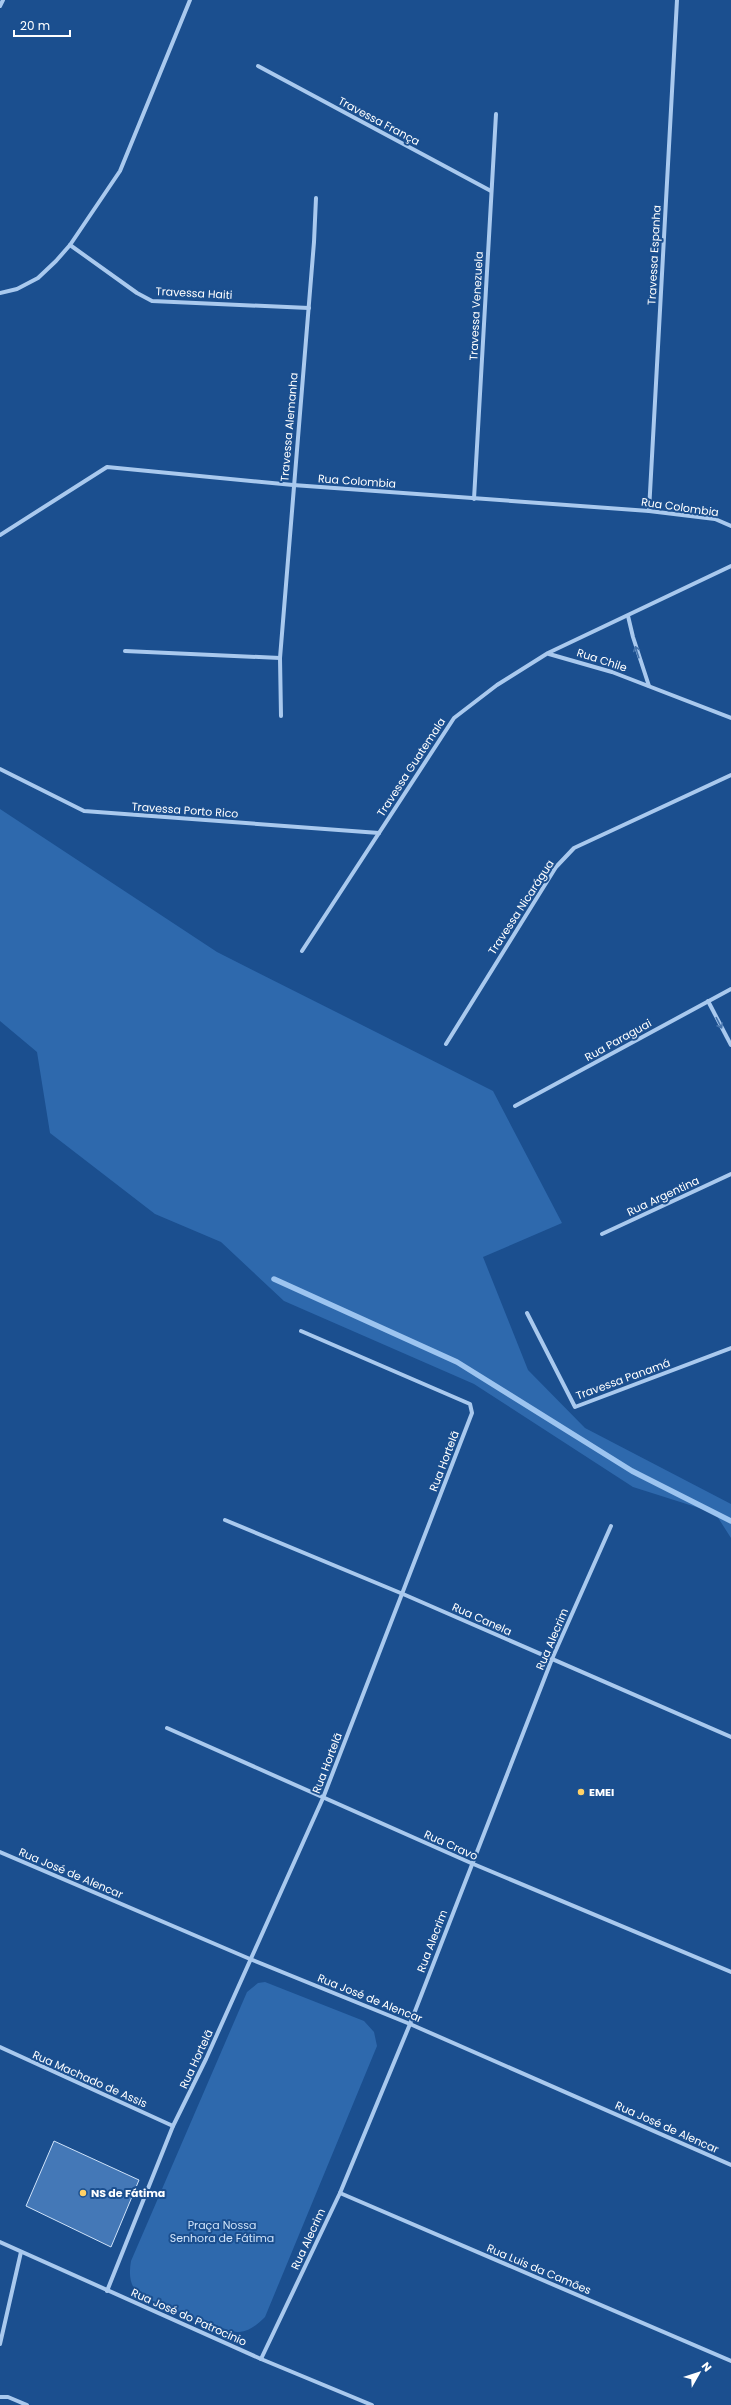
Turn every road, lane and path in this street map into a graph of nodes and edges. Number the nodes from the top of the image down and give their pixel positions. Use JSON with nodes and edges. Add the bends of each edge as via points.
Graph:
{"nodes":[{"id":1,"x":2,"y":0,"type":"edge"},
{"id":2,"x":190,"y":0,"type":"edge"},
{"id":3,"x":677,"y":0,"type":"edge"},
{"id":4,"x":0,"y":6,"type":"edge"},
{"id":5,"x":258,"y":66,"type":"dead end"},
{"id":6,"x":496,"y":114,"type":"dead end"},
{"id":7,"x":491,"y":192,"type":"junction"},
{"id":8,"x":316,"y":198,"type":"dead end"},
{"id":9,"x":70,"y":245,"type":"junction"},
{"id":10,"x":0,"y":293,"type":"edge"},
{"id":11,"x":309,"y":308,"type":"junction"},
{"id":12,"x":293,"y":485,"type":"junction"},
{"id":13,"x":474,"y":499,"type":"junction"},
{"id":14,"x":649,"y":511,"type":"junction"},
{"id":15,"x":731,"y":526,"type":"edge"},
{"id":16,"x":0,"y":535,"type":"edge"},
{"id":17,"x":731,"y":566,"type":"edge"},
{"id":18,"x":628,"y":616,"type":"junction"},
{"id":19,"x":125,"y":651,"type":"dead end"},
{"id":20,"x":548,"y":654,"type":"junction"},
{"id":21,"x":280,"y":658,"type":"junction"},
{"id":22,"x":649,"y":686,"type":"junction"},
{"id":23,"x":281,"y":716,"type":"dead end"},
{"id":24,"x":731,"y":718,"type":"edge"},
{"id":25,"x":0,"y":769,"type":"edge"},
{"id":26,"x":731,"y":775,"type":"edge"},
{"id":27,"x":379,"y":833,"type":"junction"},
{"id":28,"x":302,"y":951,"type":"dead end"},
{"id":29,"x":730,"y":991,"type":"edge"},
{"id":30,"x":708,"y":1001,"type":"junction"},
{"id":31,"x":446,"y":1044,"type":"dead end"},
{"id":32,"x":731,"y":1045,"type":"edge"},
{"id":33,"x":515,"y":1106,"type":"dead end"},
{"id":34,"x":731,"y":1174,"type":"edge"},
{"id":35,"x":602,"y":1234,"type":"dead end"},
{"id":36,"x":527,"y":1313,"type":"dead end"},
{"id":37,"x":301,"y":1331,"type":"dead end"},
{"id":38,"x":731,"y":1348,"type":"edge"},
{"id":39,"x":225,"y":1520,"type":"dead end"},
{"id":40,"x":611,"y":1526,"type":"dead end"},
{"id":41,"x":403,"y":1594,"type":"junction"},
{"id":42,"x":552,"y":1659,"type":"junction"},
{"id":43,"x":167,"y":1728,"type":"dead end"},
{"id":44,"x":731,"y":1737,"type":"edge"},
{"id":45,"x":323,"y":1798,"type":"junction"},
{"id":46,"x":0,"y":1852,"type":"edge"},
{"id":47,"x":471,"y":1863,"type":"junction"},
{"id":48,"x":250,"y":1959,"type":"junction"},
{"id":49,"x":731,"y":1972,"type":"edge"},
{"id":50,"x":410,"y":2024,"type":"junction"},
{"id":51,"x":0,"y":2048,"type":"edge"},
{"id":52,"x":174,"y":2126,"type":"junction"},
{"id":53,"x":731,"y":2165,"type":"edge"},
{"id":54,"x":340,"y":2193,"type":"junction"},
{"id":55,"x":0,"y":2242,"type":"edge"},
{"id":56,"x":21,"y":2252,"type":"junction"},
{"id":57,"x":107,"y":2291,"type":"junction"},
{"id":58,"x":0,"y":2344,"type":"edge"},
{"id":59,"x":261,"y":2359,"type":"junction"},
{"id":60,"x":731,"y":2361,"type":"edge"},
{"id":61,"x":0,"y":2397,"type":"edge"},
{"id":62,"x":28,"y":2405,"type":"edge"},
{"id":63,"x":372,"y":2405,"type":"edge"}],
"edges":[{"from":1,"to":4,"type":"street"},
{"from":2,"to":9,"type":"street","via":[[120,171]]},
{"from":3,"to":14,"type":"street","name":"Travessa Espanha"},
{"from":5,"to":7,"type":"street","name":"Travessa França"},
{"from":6,"to":7,"type":"street","name":"Travessa Venezuela"},
{"from":7,"to":13,"type":"street","name":"Travessa Venezuela"},
{"from":8,"to":11,"type":"street","name":"Travessa Alemanha"},
{"from":9,"to":10,"type":"street","via":[[38,278],[17,289]]},
{"from":9,"to":11,"type":"street","name":"Travessa Haiti","via":[[152,301]]},
{"from":11,"to":12,"type":"street","name":"Travessa Alemanha"},
{"from":12,"to":13,"type":"street","name":"Rua Colombia"},
{"from":12,"to":16,"type":"street","name":"Rua Colombia","via":[[108,468]]},
{"from":12,"to":21,"type":"street","name":"Travessa Alemanha"},
{"from":13,"to":14,"type":"street","name":"Rua Colombia"},
{"from":14,"to":15,"type":"street","name":"Rua Colombia","via":[[715,519]]},
{"from":17,"to":18,"type":"street","name":"Travessa Guatemala"},
{"from":18,"to":20,"type":"street","name":"Travessa Guatemala"},
{"from":22,"to":18,"type":"street","name":"Rua Chile","one_way":true},
{"from":19,"to":21,"type":"street"},
{"from":20,"to":22,"type":"street","name":"Rua Chile","via":[[612,672]]},
{"from":20,"to":27,"type":"street","name":"Travessa Guatemala","via":[[497,685],[454,718]]},
{"from":21,"to":23,"type":"street","name":"Travessa Alemanha"},
{"from":22,"to":24,"type":"street","name":"Rua Chile"},
{"from":25,"to":27,"type":"street","name":"Travessa Porto Rico","via":[[84,811]]},
{"from":26,"to":31,"type":"street","name":"Travessa Nicarágua","via":[[574,848],[556,867]]},
{"from":27,"to":28,"type":"street","name":"Travessa Guatemala"},
{"from":29,"to":30,"type":"street","name":"Rua Paraguai"},
{"from":30,"to":32,"type":"street","one_way":true},
{"from":30,"to":33,"type":"street","name":"Rua Paraguai"},
{"from":34,"to":35,"type":"street","name":"Rua Argentina"},
{"from":36,"to":38,"type":"street","name":"Travessa Panamá","via":[[575,1407]]},
{"from":37,"to":41,"type":"street","name":"Rua Hortelã","via":[[470,1404],[472,1413]]},
{"from":39,"to":41,"type":"street","name":"Rua Canela"},
{"from":40,"to":42,"type":"street","name":"Rua Alecrim"},
{"from":41,"to":42,"type":"street","name":"Rua Canela"},
{"from":41,"to":45,"type":"street","name":"Rua Hortelã"},
{"from":42,"to":44,"type":"street","name":"Rua Canela"},
{"from":42,"to":47,"type":"street","name":"Rua Alecrim"},
{"from":43,"to":45,"type":"street","name":"Rua Cravo"},
{"from":45,"to":47,"type":"street","name":"Rua Cravo"},
{"from":45,"to":48,"type":"street","name":"Rua Hortelã"},
{"from":46,"to":48,"type":"street","name":"Rua José de Alencar"},
{"from":47,"to":49,"type":"street","name":"Rua Cravo"},
{"from":47,"to":50,"type":"street","name":"Rua Alecrim"},
{"from":48,"to":50,"type":"street","name":"Rua José de Alencar"},
{"from":48,"to":52,"type":"street","name":"Rua Hortelã"},
{"from":50,"to":53,"type":"street","name":"Rua José de Alencar"},
{"from":50,"to":54,"type":"street","name":"Rua Alecrim"},
{"from":51,"to":52,"type":"street","name":"Rua Machado de Assis"},
{"from":52,"to":57,"type":"street","name":"Rua Hortelã"},
{"from":54,"to":59,"type":"street","name":"Rua Alecrim"},
{"from":54,"to":60,"type":"street","name":"Rua Luis da Camões"},
{"from":55,"to":56,"type":"street","name":"Rua José do Patrocinio"},
{"from":56,"to":57,"type":"street","name":"Rua José do Patrocinio"},
{"from":56,"to":58,"type":"street"},
{"from":57,"to":59,"type":"street","name":"Rua José do Patrocinio"},
{"from":59,"to":63,"type":"street","name":"Rua José do Patrocinio"},
{"from":61,"to":62,"type":"street","via":[[8,2396]]}]}
